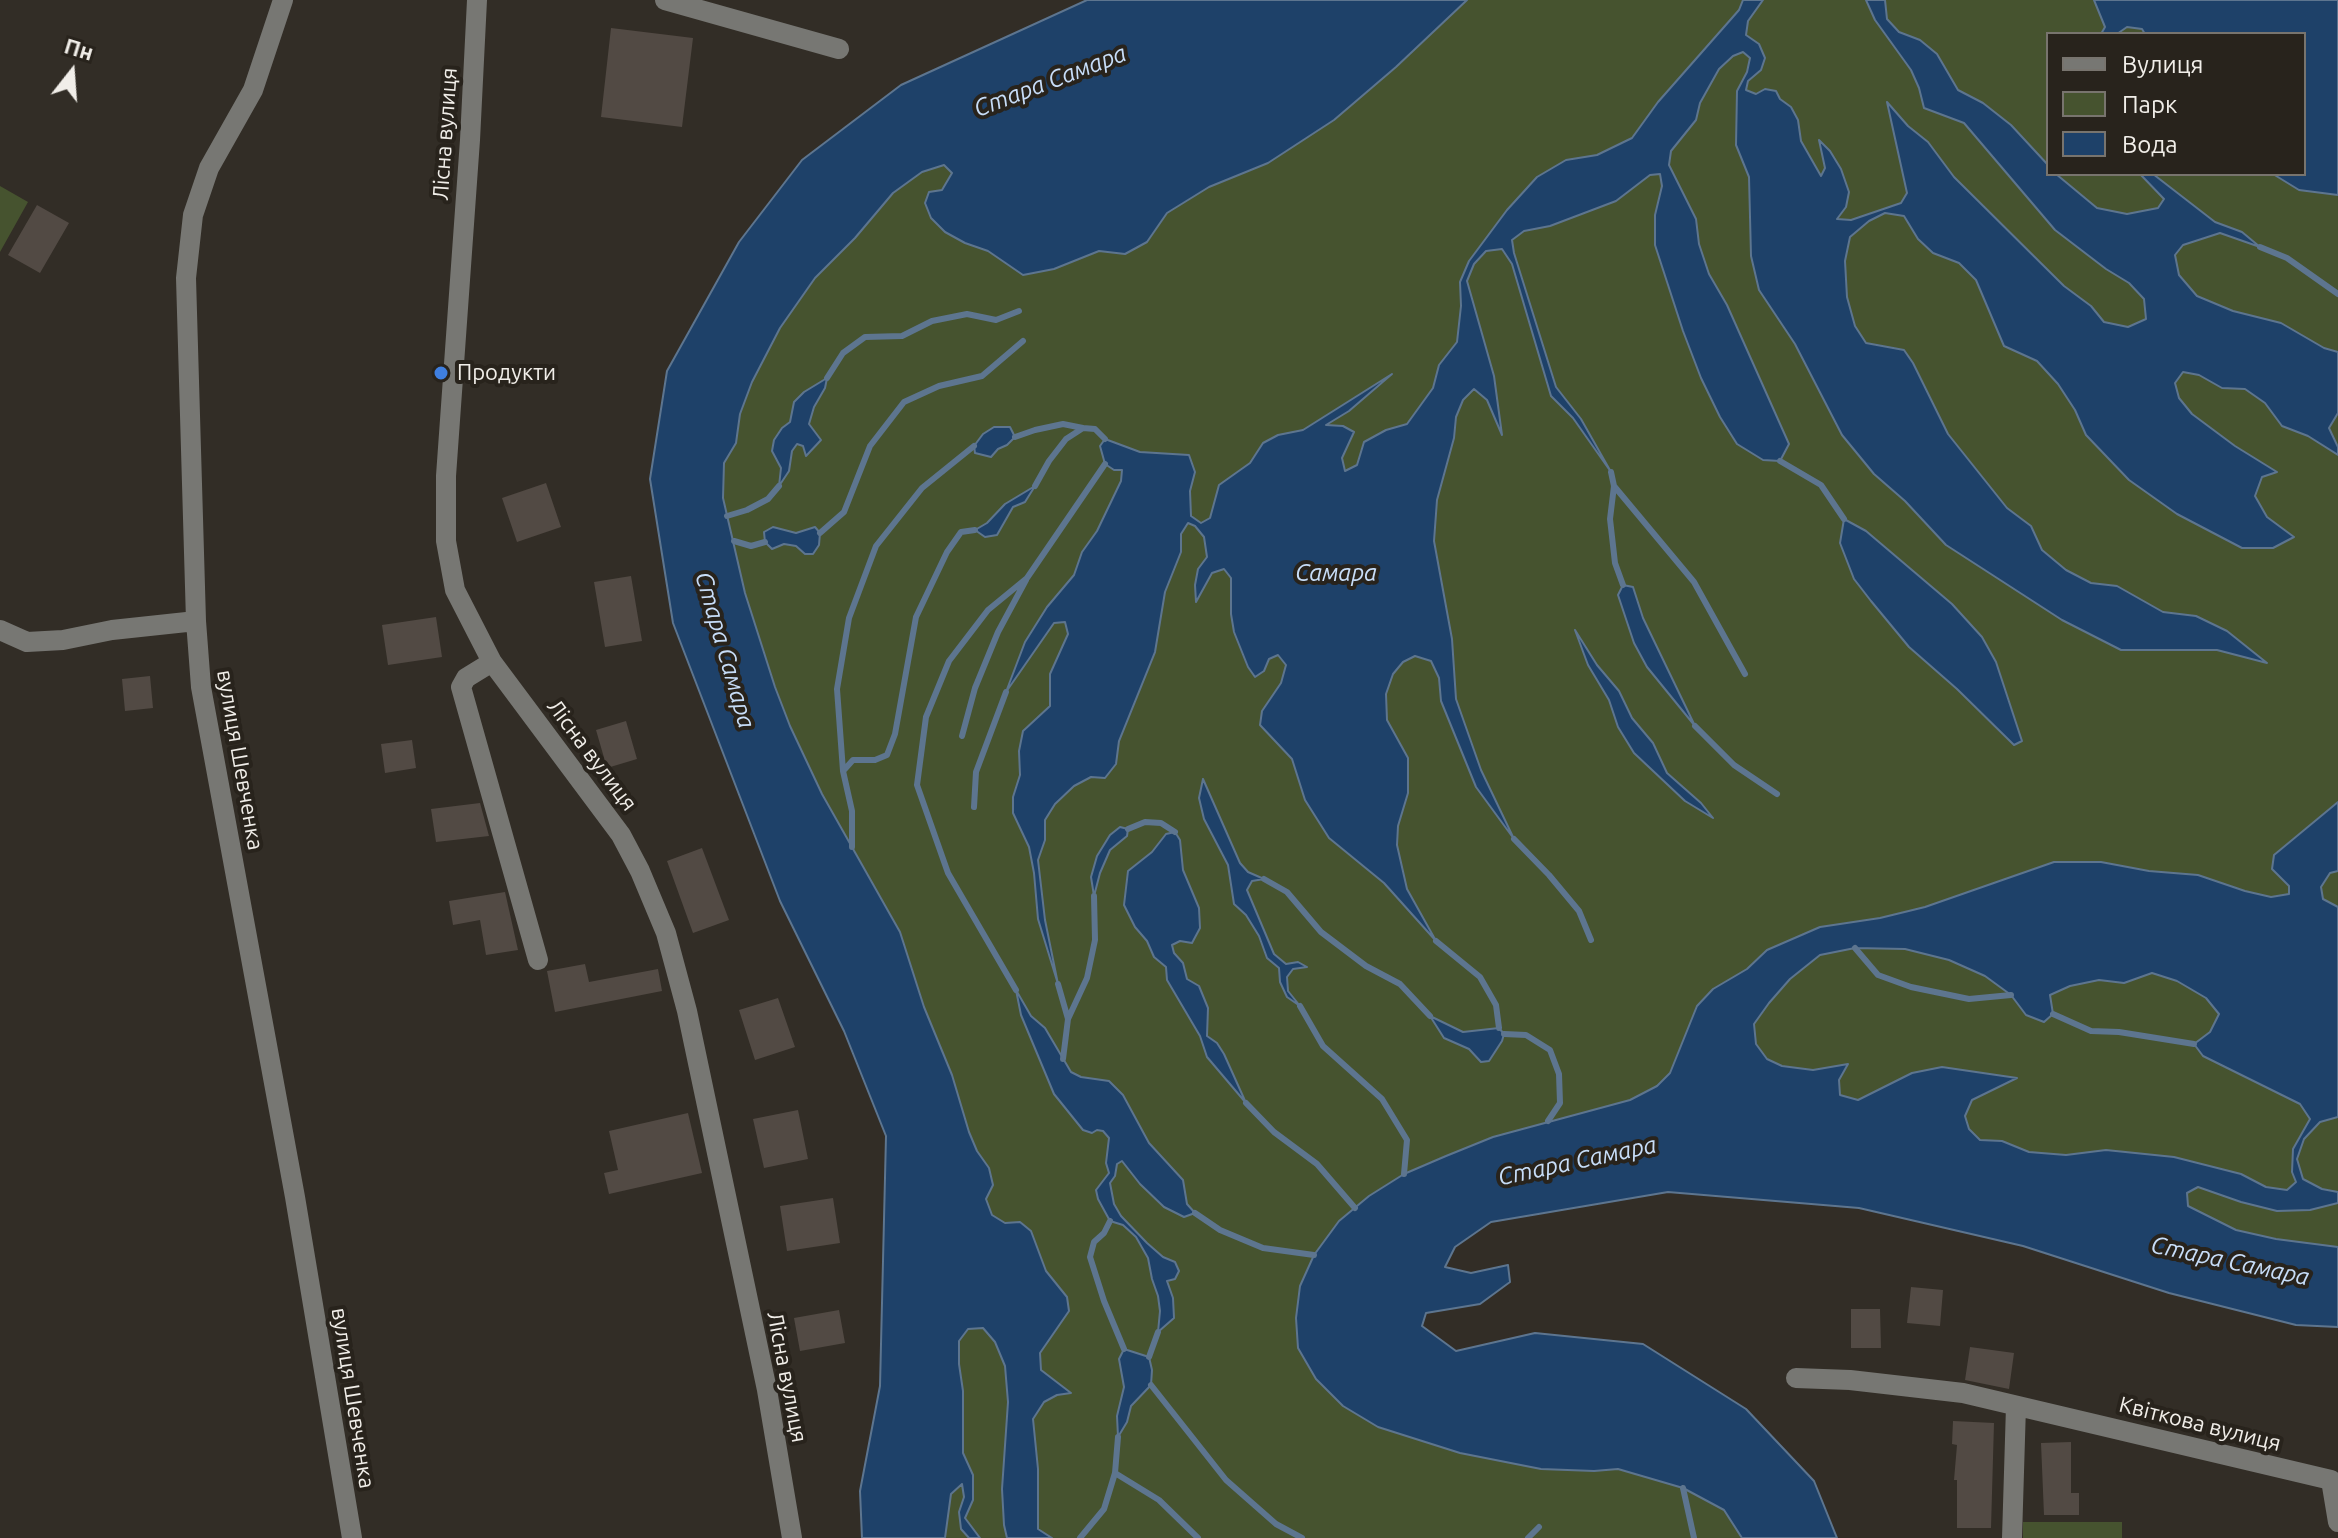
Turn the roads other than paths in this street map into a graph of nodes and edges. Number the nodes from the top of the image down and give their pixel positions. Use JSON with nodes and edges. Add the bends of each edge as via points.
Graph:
{"nodes":[{"id":1,"x":283,"y":0,"type":"edge"},
{"id":2,"x":477,"y":0,"type":"edge"},
{"id":3,"x":665,"y":0,"type":"edge"},
{"id":4,"x":839,"y":49,"type":"dead end"},
{"id":5,"x":196,"y":621,"type":"junction"},
{"id":6,"x":0,"y":630,"type":"edge"},
{"id":7,"x":492,"y":662,"type":"junction"},
{"id":8,"x":538,"y":960,"type":"dead end"},
{"id":9,"x":1796,"y":1378,"type":"dead end"},
{"id":10,"x":2016,"y":1406,"type":"junction"},
{"id":11,"x":2338,"y":1522,"type":"edge"},
{"id":12,"x":352,"y":1538,"type":"edge"},
{"id":13,"x":792,"y":1538,"type":"edge"},
{"id":14,"x":2012,"y":1538,"type":"edge"}],
"edges":[{"from":1,"to":5,"type":"street","name":"вулиця Шевченка","via":[[253,90],[209,168],[193,215],[186,278]]},
{"from":2,"to":7,"type":"street","name":"Лісна вулиця","via":[[446,541],[455,590]]},
{"from":3,"to":4,"type":"street"},
{"from":5,"to":6,"type":"street","via":[[27,642]]},
{"from":5,"to":12,"type":"street","name":"вулиця Шевченка","via":[[201,687]]},
{"from":7,"to":8,"type":"street","via":[[461,687]]},
{"from":7,"to":13,"type":"street","name":"Лісна вулиця","via":[[621,835],[666,933],[765,1380]]},
{"from":9,"to":10,"type":"street","name":"Квіткова вулиця","via":[[1963,1393]]},
{"from":10,"to":11,"type":"street","name":"Квіткова вулиця","via":[[2331,1480]]},
{"from":10,"to":14,"type":"street"}]}
